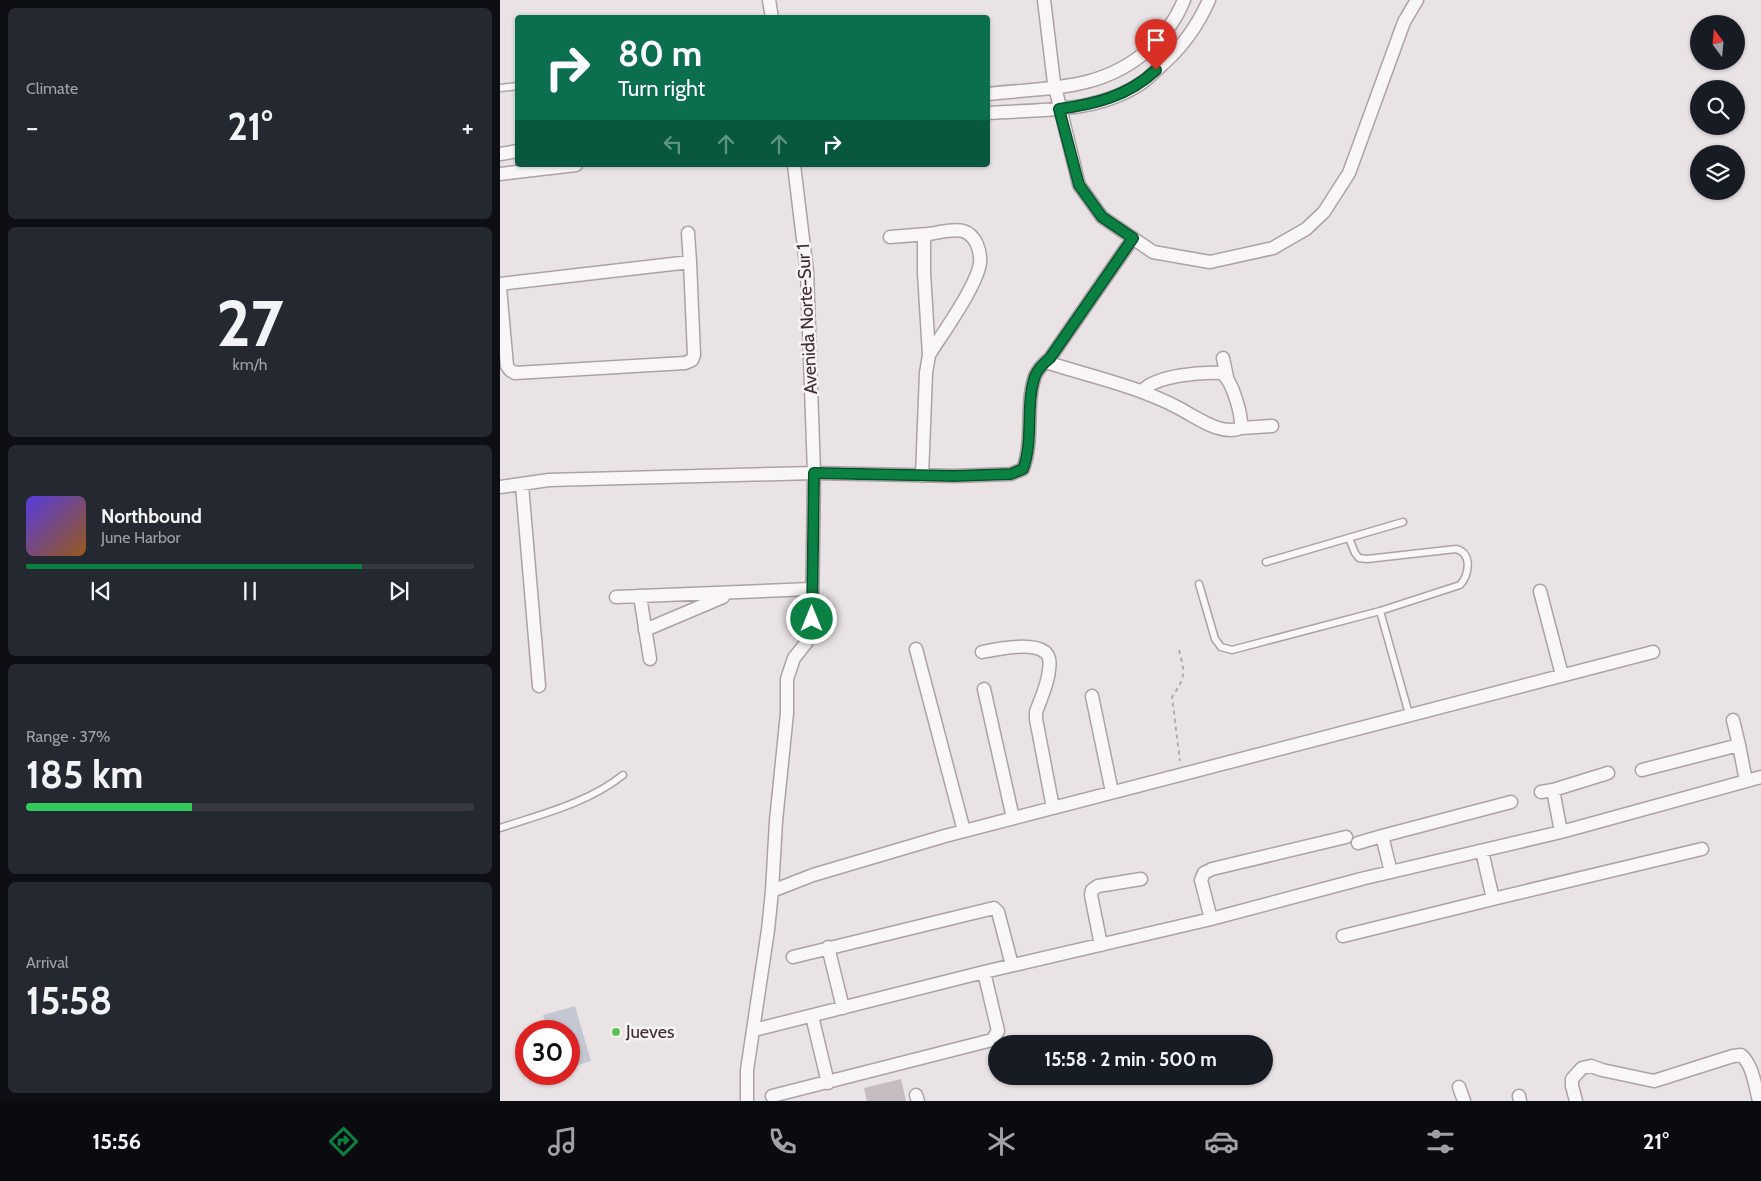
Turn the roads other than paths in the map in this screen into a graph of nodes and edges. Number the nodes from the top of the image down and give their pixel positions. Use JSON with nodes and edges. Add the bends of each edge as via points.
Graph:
{"nodes":[{"id":1,"x":769,"y":0,"type":"edge"},
{"id":2,"x":1044,"y":0,"type":"edge"},
{"id":3,"x":1184,"y":0,"type":"edge"},
{"id":4,"x":1209,"y":0,"type":"edge"},
{"id":5,"x":1417,"y":0,"type":"edge"},
{"id":6,"x":772,"y":15,"type":"edge"},
{"id":7,"x":515,"y":86,"type":"edge"},
{"id":8,"x":500,"y":88,"type":"edge"},
{"id":9,"x":1055,"y":88,"type":"junction"},
{"id":10,"x":990,"y":94,"type":"edge"},
{"id":11,"x":1059,"y":109,"type":"junction"},
{"id":12,"x":990,"y":113,"type":"edge"},
{"id":13,"x":515,"y":152,"type":"edge"},
{"id":14,"x":500,"y":154,"type":"edge"},
{"id":15,"x":559,"y":167,"type":"edge"},
{"id":16,"x":794,"y":167,"type":"edge"},
{"id":17,"x":500,"y":174,"type":"edge"},
{"id":18,"x":688,"y":233,"type":"dead end"},
{"id":19,"x":928,"y":234,"type":"junction"},
{"id":20,"x":890,"y":237,"type":"dead end"},
{"id":21,"x":1133,"y":238,"type":"junction"},
{"id":22,"x":690,"y":262,"type":"junction"},
{"id":23,"x":500,"y":284,"type":"edge"},
{"id":24,"x":500,"y":288,"type":"edge"},
{"id":25,"x":927,"y":316,"type":"junction"},
{"id":26,"x":950,"y":322,"type":"junction"},
{"id":27,"x":929,"y":355,"type":"junction"},
{"id":28,"x":1223,"y":358,"type":"dead end"},
{"id":29,"x":1046,"y":362,"type":"junction"},
{"id":30,"x":1227,"y":377,"type":"junction"},
{"id":31,"x":1142,"y":391,"type":"junction"},
{"id":32,"x":1272,"y":426,"type":"dead end"},
{"id":33,"x":1241,"y":428,"type":"junction"},
{"id":34,"x":814,"y":473,"type":"junction"},
{"id":35,"x":922,"y":476,"type":"junction"},
{"id":36,"x":522,"y":484,"type":"junction"},
{"id":37,"x":500,"y":487,"type":"edge"},
{"id":38,"x":1403,"y":522,"type":"dead end"},
{"id":39,"x":1349,"y":538,"type":"junction"},
{"id":40,"x":1266,"y":562,"type":"dead end"},
{"id":41,"x":1199,"y":584,"type":"dead end"},
{"id":42,"x":811,"y":590,"type":"junction"},
{"id":43,"x":1540,"y":591,"type":"dead end"},
{"id":44,"x":731,"y":593,"type":"junction"},
{"id":45,"x":640,"y":596,"type":"junction"},
{"id":46,"x":616,"y":597,"type":"dead end"},
{"id":47,"x":1380,"y":611,"type":"junction"},
{"id":48,"x":645,"y":630,"type":"junction"},
{"id":49,"x":916,"y":649,"type":"dead end"},
{"id":50,"x":982,"y":652,"type":"dead end"},
{"id":51,"x":1653,"y":652,"type":"dead end"},
{"id":52,"x":650,"y":659,"type":"dead end"},
{"id":53,"x":1562,"y":675,"type":"junction"},
{"id":54,"x":539,"y":686,"type":"dead end"},
{"id":55,"x":984,"y":689,"type":"dead end"},
{"id":56,"x":1092,"y":696,"type":"dead end"},
{"id":57,"x":1409,"y":714,"type":"junction"},
{"id":58,"x":1733,"y":720,"type":"dead end"},
{"id":59,"x":1739,"y":745,"type":"junction"},
{"id":60,"x":1642,"y":770,"type":"dead end"},
{"id":61,"x":1608,"y":773,"type":"dead end"},
{"id":62,"x":623,"y":775,"type":"dead end"},
{"id":63,"x":1761,"y":778,"type":"edge"},
{"id":64,"x":1746,"y":781,"type":"junction"},
{"id":65,"x":1112,"y":792,"type":"junction"},
{"id":66,"x":1511,"y":802,"type":"dead end"},
{"id":67,"x":1053,"y":808,"type":"junction"},
{"id":68,"x":1013,"y":818,"type":"junction"},
{"id":69,"x":500,"y":828,"type":"edge"},
{"id":70,"x":964,"y":831,"type":"junction"},
{"id":71,"x":1561,"y":832,"type":"junction"},
{"id":72,"x":1382,"y":836,"type":"junction"},
{"id":73,"x":1346,"y":837,"type":"dead end"},
{"id":74,"x":1358,"y":842,"type":"dead end"},
{"id":75,"x":1702,"y":849,"type":"dead end"},
{"id":76,"x":1482,"y":850,"type":"junction"},
{"id":77,"x":1390,"y":872,"type":"junction"},
{"id":78,"x":1141,"y":879,"type":"dead end"},
{"id":79,"x":772,"y":891,"type":"junction"},
{"id":80,"x":1494,"y":899,"type":"junction"},
{"id":81,"x":1211,"y":918,"type":"junction"},
{"id":82,"x":1343,"y":936,"type":"dead end"},
{"id":83,"x":1101,"y":944,"type":"junction"},
{"id":84,"x":828,"y":947,"type":"junction"},
{"id":85,"x":793,"y":957,"type":"dead end"},
{"id":86,"x":1012,"y":965,"type":"junction"},
{"id":87,"x":984,"y":972,"type":"junction"},
{"id":88,"x":843,"y":1008,"type":"junction"},
{"id":89,"x":812,"y":1016,"type":"junction"},
{"id":90,"x":754,"y":1030,"type":"junction"},
{"id":91,"x":828,"y":1083,"type":"junction"},
{"id":92,"x":1460,"y":1087,"type":"dead end"},
{"id":93,"x":772,"y":1096,"type":"dead end"},
{"id":94,"x":747,"y":1101,"type":"edge"},
{"id":95,"x":1464,"y":1101,"type":"edge"},
{"id":96,"x":1576,"y":1101,"type":"edge"},
{"id":97,"x":1759,"y":1101,"type":"edge"}],
"edges":[{"from":1,"to":6,"type":"street"},
{"from":2,"to":9,"type":"street"},
{"from":3,"to":9,"type":"street","via":[[1170,27],[1157,42],[1124,69]]},
{"from":4,"to":11,"type":"street","via":[[1192,33],[1144,82],[1106,100]]},
{"from":5,"to":21,"type":"street","via":[[1404,22],[1349,173],[1324,212],[1306,228],[1273,248],[1210,262],[1153,252]]},
{"from":7,"to":8,"type":"lane"},
{"from":9,"to":10,"type":"street"},
{"from":9,"to":11,"type":"street"},
{"from":11,"to":12,"type":"street"},
{"from":11,"to":21,"type":"street","via":[[1079,185],[1102,217]]},
{"from":13,"to":14,"type":"street"},
{"from":15,"to":17,"type":"street"},
{"from":16,"to":34,"type":"street","name":"Avenida Norte-Sur 1","via":[[807,272]]},
{"from":18,"to":22,"type":"street"},
{"from":19,"to":20,"type":"street"},
{"from":19,"to":25,"type":"street","via":[[923,248]]},
{"from":19,"to":26,"type":"street","via":[[964,231],[974,238],[978,247],[980,263],[973,282]]},
{"from":21,"to":29,"type":"street"},
{"from":22,"to":23,"type":"street"},
{"from":22,"to":24,"type":"street","via":[[694,355],[685,363],[515,373],[507,366]]},
{"from":25,"to":26,"type":"street","via":[[938,324]]},
{"from":25,"to":27,"type":"street"},
{"from":26,"to":27,"type":"street"},
{"from":27,"to":35,"type":"street"},
{"from":28,"to":30,"type":"street"},
{"from":29,"to":31,"type":"street"},
{"from":29,"to":35,"type":"street","via":[[1035,375],[1027,458],[1023,469],[1011,474]]},
{"from":30,"to":31,"type":"street","via":[[1222,373],[1186,376],[1148,384]]},
{"from":30,"to":33,"type":"street","via":[[1242,419]]},
{"from":31,"to":33,"type":"street","via":[[1214,427],[1236,431]]},
{"from":32,"to":33,"type":"street"},
{"from":34,"to":35,"type":"street"},
{"from":34,"to":36,"type":"street","via":[[558,480]]},
{"from":34,"to":42,"type":"street","name":"Avenida Norte-Sur 1"},
{"from":36,"to":37,"type":"street"},
{"from":36,"to":54,"type":"street"},
{"from":38,"to":39,"type":"lane"},
{"from":39,"to":40,"type":"lane"},
{"from":39,"to":47,"type":"lane","via":[[1359,558],[1456,549],[1466,557],[1467,575],[1460,584]]},
{"from":41,"to":47,"type":"lane","via":[[1214,640],[1221,647],[1232,650]]},
{"from":42,"to":44,"type":"street"},
{"from":42,"to":79,"type":"street","name":"Avenida Norte-Sur 1","via":[[812,619],[806,643],[794,658],[787,680]]},
{"from":43,"to":53,"type":"street"},
{"from":44,"to":45,"type":"street"},
{"from":44,"to":48,"type":"street"},
{"from":45,"to":46,"type":"street"},
{"from":45,"to":48,"type":"street"},
{"from":47,"to":57,"type":"lane"},
{"from":48,"to":52,"type":"street"},
{"from":49,"to":70,"type":"street"},
{"from":50,"to":67,"type":"street","via":[[1019,647],[1037,649],[1048,656],[1050,669],[1036,719]]},
{"from":51,"to":53,"type":"street"},
{"from":53,"to":57,"type":"street"},
{"from":55,"to":68,"type":"street"},
{"from":56,"to":65,"type":"street"},
{"from":57,"to":65,"type":"street"},
{"from":58,"to":59,"type":"street"},
{"from":59,"to":60,"type":"street"},
{"from":59,"to":64,"type":"street"},
{"from":61,"to":71,"type":"street","via":[[1547,791]]},
{"from":62,"to":69,"type":"lane","via":[[607,788],[577,802]]},
{"from":63,"to":64,"type":"street"},
{"from":64,"to":71,"type":"street"},
{"from":65,"to":67,"type":"street"},
{"from":66,"to":72,"type":"street"},
{"from":67,"to":68,"type":"street"},
{"from":68,"to":70,"type":"street"},
{"from":70,"to":79,"type":"street","via":[[813,874]]},
{"from":71,"to":76,"type":"street"},
{"from":72,"to":74,"type":"street"},
{"from":72,"to":77,"type":"street"},
{"from":73,"to":81,"type":"street","via":[[1204,873],[1201,880]]},
{"from":75,"to":80,"type":"street"},
{"from":76,"to":77,"type":"street"},
{"from":76,"to":80,"type":"street"},
{"from":77,"to":81,"type":"street"},
{"from":78,"to":83,"type":"street","via":[[1098,886],[1092,890]]},
{"from":79,"to":90,"type":"street","name":"Avenida Norte-Sur 1"},
{"from":80,"to":82,"type":"street"},
{"from":81,"to":83,"type":"street"},
{"from":83,"to":86,"type":"street"},
{"from":84,"to":85,"type":"street"},
{"from":84,"to":86,"type":"street","via":[[994,908],[998,912]]},
{"from":84,"to":88,"type":"street"},
{"from":86,"to":87,"type":"street"},
{"from":87,"to":88,"type":"street"},
{"from":87,"to":91,"type":"street","via":[[998,1031],[992,1040]]},
{"from":88,"to":89,"type":"street"},
{"from":89,"to":90,"type":"street"},
{"from":89,"to":91,"type":"street"},
{"from":90,"to":94,"type":"street","name":"Avenida Norte-Sur 1","via":[[747,1070]]},
{"from":91,"to":93,"type":"street"},
{"from":92,"to":95,"type":"street"},
{"from":96,"to":97,"type":"street","via":[[1572,1079],[1582,1068],[1591,1066],[1654,1081],[1740,1055],[1746,1059],[1751,1071]]}]}
